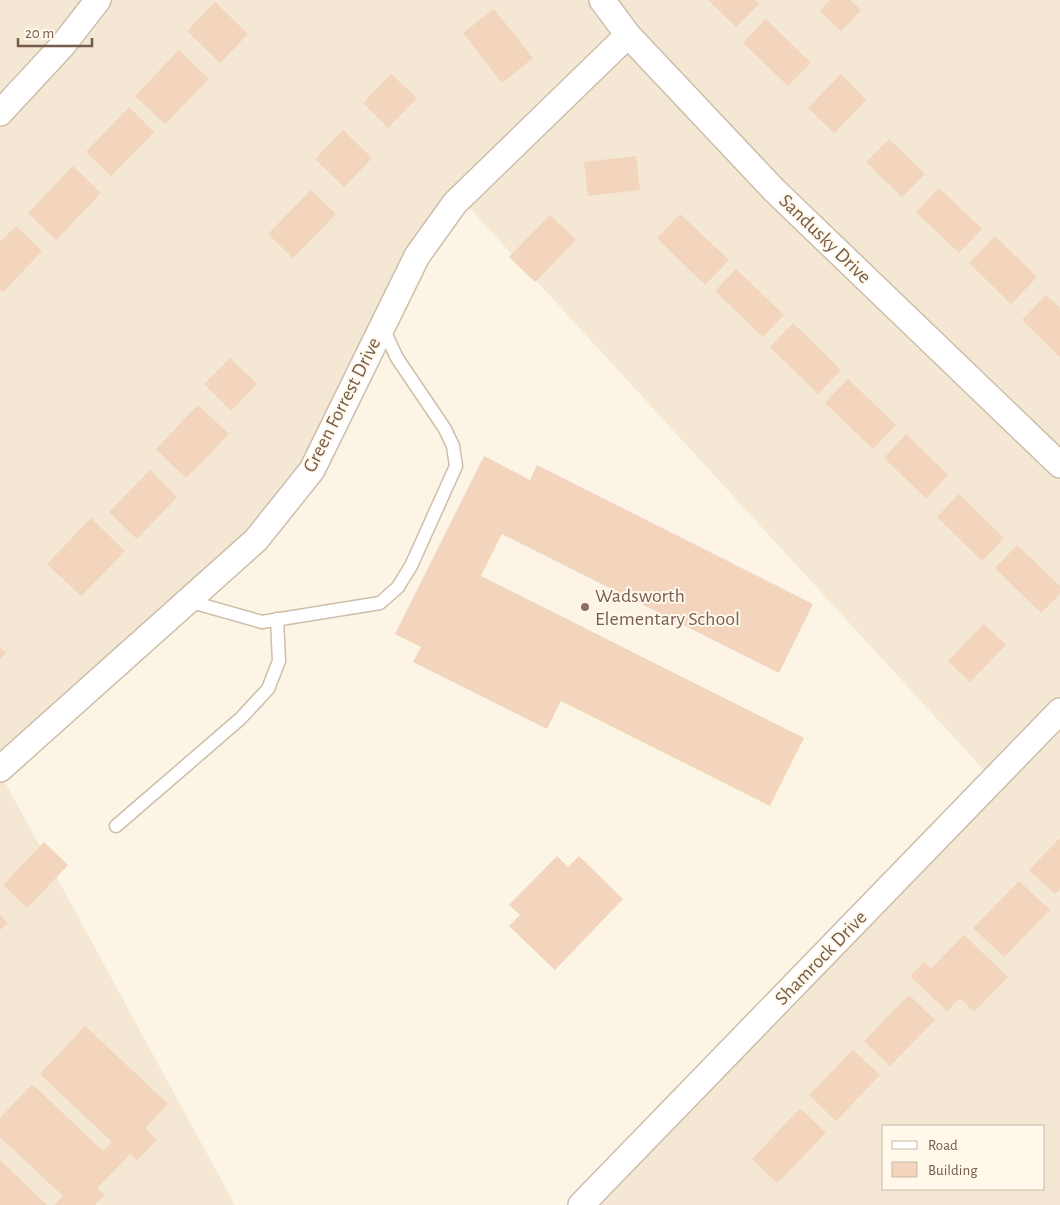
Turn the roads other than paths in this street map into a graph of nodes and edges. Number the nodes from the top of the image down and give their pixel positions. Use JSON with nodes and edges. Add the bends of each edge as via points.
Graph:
{"nodes":[{"id":1,"x":98,"y":0,"type":"edge"},
{"id":2,"x":602,"y":0,"type":"edge"},
{"id":3,"x":628,"y":35,"type":"junction"},
{"id":4,"x":0,"y":113,"type":"edge"},
{"id":5,"x":382,"y":326,"type":"junction"},
{"id":6,"x":1060,"y":465,"type":"edge"},
{"id":7,"x":188,"y":601,"type":"junction"},
{"id":8,"x":277,"y":620,"type":"junction"},
{"id":9,"x":1060,"y":711,"type":"edge"},
{"id":10,"x":0,"y":769,"type":"edge"},
{"id":11,"x":116,"y":826,"type":"dead end"},
{"id":12,"x":581,"y":1205,"type":"edge"}],
"edges":[{"from":1,"to":4,"type":"street","via":[[63,45]]},
{"from":2,"to":3,"type":"street","name":"Sandusky Drive"},
{"from":3,"to":5,"type":"street","name":"Green Forrest Drive","via":[[455,203],[417,256]]},
{"from":3,"to":6,"type":"street","name":"Sandusky Drive","via":[[774,190]]},
{"from":5,"to":7,"type":"street","name":"Green Forrest Drive","via":[[312,470],[256,540]]},
{"from":5,"to":8,"type":"lane","via":[[397,358],[445,429],[453,446],[456,466],[411,566],[398,587],[380,603]]},
{"from":7,"to":8,"type":"lane","via":[[262,622]]},
{"from":7,"to":10,"type":"street","name":"Green Forrest Drive"},
{"from":8,"to":11,"type":"lane","via":[[279,661],[268,689],[240,719]]},
{"from":9,"to":12,"type":"street","name":"Shamrock Drive"}]}
